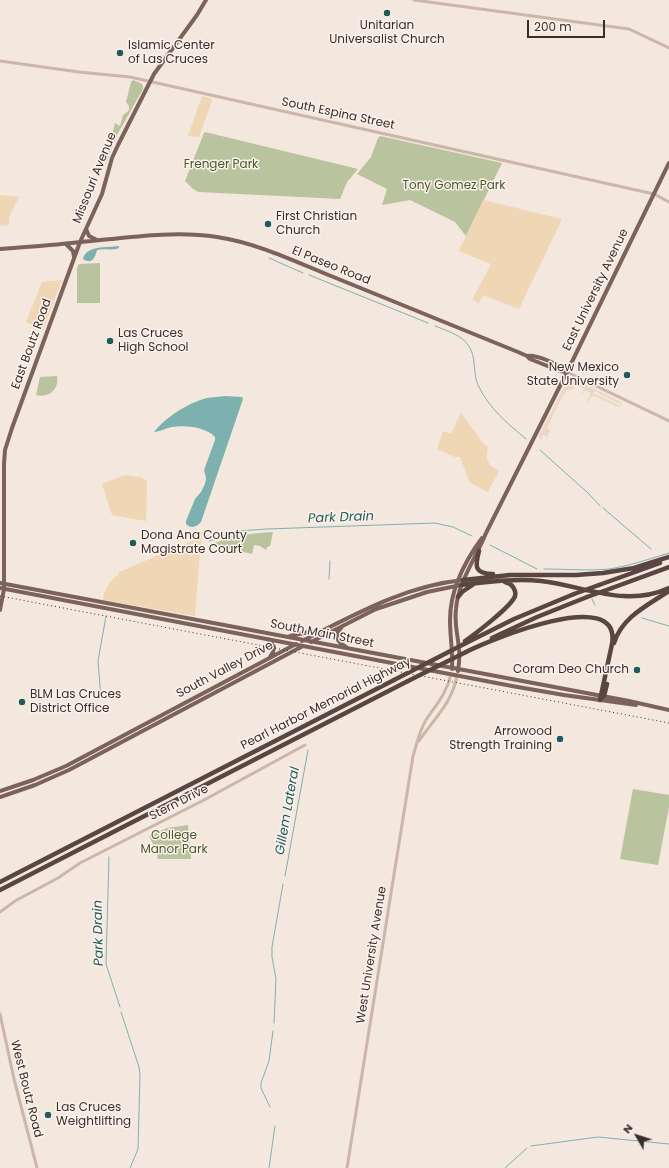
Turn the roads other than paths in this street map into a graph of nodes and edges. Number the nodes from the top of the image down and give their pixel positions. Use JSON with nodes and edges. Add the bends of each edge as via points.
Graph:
{"nodes":[{"id":1,"x":206,"y":0,"type":"edge"},
{"id":2,"x":414,"y":0,"type":"edge"},
{"id":3,"x":669,"y":48,"type":"edge"},
{"id":4,"x":0,"y":61,"type":"edge"},
{"id":5,"x":150,"y":82,"type":"junction"},
{"id":6,"x":669,"y":163,"type":"edge"},
{"id":7,"x":654,"y":194,"type":"junction"},
{"id":8,"x":669,"y":202,"type":"edge"},
{"id":9,"x":86,"y":229,"type":"junction"},
{"id":10,"x":97,"y":240,"type":"junction"},
{"id":11,"x":80,"y":242,"type":"junction"},
{"id":12,"x":65,"y":244,"type":"junction"},
{"id":13,"x":0,"y":249,"type":"edge"},
{"id":14,"x":74,"y":258,"type":"junction"},
{"id":15,"x":567,"y":372,"type":"junction"},
{"id":16,"x":669,"y":421,"type":"edge"},
{"id":17,"x":486,"y":532,"type":"junction"},
{"id":18,"x":478,"y":551,"type":"junction"},
{"id":19,"x":669,"y":558,"type":"edge"},
{"id":20,"x":669,"y":567,"type":"edge"},
{"id":21,"x":510,"y":575,"type":"junction"},
{"id":22,"x":461,"y":582,"type":"junction"},
{"id":23,"x":494,"y":582,"type":"junction"},
{"id":24,"x":475,"y":583,"type":"junction"},
{"id":25,"x":2,"y":586,"type":"edge"},
{"id":26,"x":455,"y":586,"type":"junction"},
{"id":27,"x":669,"y":589,"type":"edge"},
{"id":28,"x":458,"y":596,"type":"junction"},
{"id":29,"x":0,"y":610,"type":"edge"},
{"id":30,"x":347,"y":624,"type":"junction"},
{"id":31,"x":328,"y":627,"type":"junction"},
{"id":32,"x":285,"y":637,"type":"junction"},
{"id":33,"x":268,"y":639,"type":"junction"},
{"id":34,"x":303,"y":640,"type":"junction"},
{"id":35,"x":312,"y":642,"type":"junction"},
{"id":36,"x":466,"y":642,"type":"junction"},
{"id":37,"x":296,"y":644,"type":"junction"},
{"id":38,"x":482,"y":644,"type":"junction"},
{"id":39,"x":304,"y":646,"type":"junction"},
{"id":40,"x":348,"y":648,"type":"junction"},
{"id":41,"x":268,"y":658,"type":"junction"},
{"id":42,"x":452,"y":668,"type":"junction"},
{"id":43,"x":458,"y":669,"type":"junction"},
{"id":44,"x":451,"y":674,"type":"junction"},
{"id":45,"x":457,"y":675,"type":"junction"},
{"id":46,"x":602,"y":698,"type":"junction"},
{"id":47,"x":669,"y":710,"type":"edge"},
{"id":48,"x":305,"y":745,"type":"dead end"},
{"id":49,"x":417,"y":745,"type":"junction"},
{"id":50,"x":0,"y":791,"type":"edge"},
{"id":51,"x":0,"y":797,"type":"edge"},
{"id":52,"x":0,"y":882,"type":"edge"},
{"id":53,"x":0,"y":890,"type":"edge"},
{"id":54,"x":0,"y":912,"type":"edge"},
{"id":55,"x":0,"y":1014,"type":"edge"},
{"id":56,"x":37,"y":1168,"type":"edge"},
{"id":57,"x":347,"y":1168,"type":"edge"}],
"edges":[{"from":1,"to":5,"type":"main road","name":"Missouri Avenue"},
{"from":2,"to":3,"type":"street","via":[[629,28]]},
{"from":4,"to":5,"type":"street","name":"South Espina Street","via":[[130,77]]},
{"from":5,"to":7,"type":"street","name":"South Espina Street"},
{"from":5,"to":9,"type":"main road","name":"Missouri Avenue","via":[[112,158],[102,194]]},
{"from":6,"to":7,"type":"main road","name":"East University Avenue"},
{"from":7,"to":8,"type":"street","name":"South Espina Street"},
{"from":7,"to":15,"type":"main road","name":"East University Avenue"},
{"from":9,"to":10,"type":"main road","via":[[89,236]]},
{"from":9,"to":11,"type":"main road","name":"Missouri Avenue"},
{"from":10,"to":11,"type":"main road","name":"El Paseo Road"},
{"from":10,"to":15,"type":"main road","name":"El Paseo Road","via":[[189,235],[241,242],[302,264]]},
{"from":11,"to":12,"type":"main road","name":"El Paseo Road"},
{"from":11,"to":14,"type":"main road","name":"East Boutz Road"},
{"from":12,"to":13,"type":"main road","name":"El Paseo Road"},
{"from":12,"to":14,"type":"main road","via":[[73,251]]},
{"from":14,"to":25,"type":"main road","name":"East Boutz Road","via":[[5,450]]},
{"from":15,"to":16,"type":"street"},
{"from":15,"to":17,"type":"main road","name":"East University Avenue"},
{"from":17,"to":18,"type":"main road","name":"East University Avenue"},
{"from":17,"to":22,"type":"main road","name":"East University Avenue","via":[[473,550]]},
{"from":18,"to":21,"type":"highway","via":[[476,564],[481,573]]},
{"from":18,"to":22,"type":"main road","name":"East University Avenue"},
{"from":19,"to":21,"type":"highway","via":[[634,568],[576,576]]},
{"from":19,"to":36,"type":"highway","name":"Pearl Harbor Memorial Highway","bridge":true,"via":[[574,594]]},
{"from":20,"to":38,"type":"highway","bridge":true,"via":[[537,617]]},
{"from":21,"to":22,"type":"highway"},
{"from":22,"to":24,"type":"highway"},
{"from":22,"to":26,"type":"main road","name":"South Valley Drive"},
{"from":22,"to":28,"type":"main road","name":"East University Avenue"},
{"from":22,"to":31,"type":"main road","name":"South Valley Drive","via":[[435,584],[400,595]]},
{"from":23,"to":24,"type":"highway"},
{"from":23,"to":27,"type":"highway","via":[[540,581],[626,597],[644,596]]},
{"from":23,"to":36,"type":"highway","via":[[512,585],[515,590],[514,598]]},
{"from":24,"to":28,"type":"highway"},
{"from":25,"to":29,"type":"main road","name":"East Boutz Road"},
{"from":25,"to":32,"type":"main road","name":"South Main Street"},
{"from":25,"to":33,"type":"main road","name":"South Main Street"},
{"from":26,"to":30,"type":"main road","name":"South Valley Drive","via":[[402,600]]},
{"from":26,"to":42,"type":"main road","via":[[450,611]]},
{"from":27,"to":46,"type":"highway","via":[[628,619],[620,630],[614,644]]},
{"from":28,"to":43,"type":"main road","name":"East University Avenue","via":[[455,614],[460,652]]},
{"from":30,"to":35,"type":"main road","name":"South Valley Drive"},
{"from":30,"to":40,"type":"main road","via":[[338,632],[337,637],[339,642]]},
{"from":31,"to":32,"type":"main road"},
{"from":31,"to":34,"type":"main road","name":"South Valley Drive"},
{"from":32,"to":34,"type":"main road","name":"South Main Street"},
{"from":33,"to":37,"type":"main road","name":"South Main Street"},
{"from":33,"to":41,"type":"main road","via":[[274,648]]},
{"from":34,"to":35,"type":"main road","name":"South Main Street"},
{"from":34,"to":37,"type":"main road","name":"South Valley Drive"},
{"from":35,"to":39,"type":"main road","name":"South Valley Drive"},
{"from":35,"to":40,"type":"main road","name":"South Main Street"},
{"from":36,"to":52,"type":"highway","name":"Pearl Harbor Memorial Highway","bridge":true},
{"from":37,"to":39,"type":"main road","name":"South Main Street"},
{"from":37,"to":41,"type":"main road","name":"South Valley Drive"},
{"from":38,"to":46,"type":"highway","via":[[547,622],[578,617],[601,620],[609,626],[613,634]]},
{"from":38,"to":53,"type":"highway","name":"Pearl Harbor Memorial Highway","bridge":true},
{"from":39,"to":44,"type":"main road","name":"South Main Street"},
{"from":39,"to":51,"type":"main road","name":"South Valley Drive","via":[[68,770],[39,784]]},
{"from":40,"to":42,"type":"main road","name":"South Main Street"},
{"from":41,"to":50,"type":"main road","name":"South Valley Drive","via":[[66,766]]},
{"from":42,"to":43,"type":"main road","name":"South Main Street"},
{"from":42,"to":44,"type":"main road","name":"West University Avenue"},
{"from":43,"to":45,"type":"main road","name":"West University Avenue"},
{"from":43,"to":46,"type":"main road","name":"South Main Street"},
{"from":44,"to":45,"type":"main road","name":"South Main Street"},
{"from":44,"to":49,"type":"street","name":"West University Avenue","via":[[442,697],[420,731]]},
{"from":45,"to":46,"type":"main road","name":"South Main Street","via":[[564,695]]},
{"from":45,"to":49,"type":"street","name":"West University Avenue","via":[[444,708]]},
{"from":46,"to":47,"type":"main road","name":"South Main Street","via":[[629,705]]},
{"from":48,"to":54,"type":"street","name":"Stern Drive","via":[[80,863],[58,878],[14,901]]},
{"from":49,"to":57,"type":"street","name":"West University Avenue","via":[[410,774]]},
{"from":55,"to":56,"type":"street","name":"West Boutz Road"}]}
